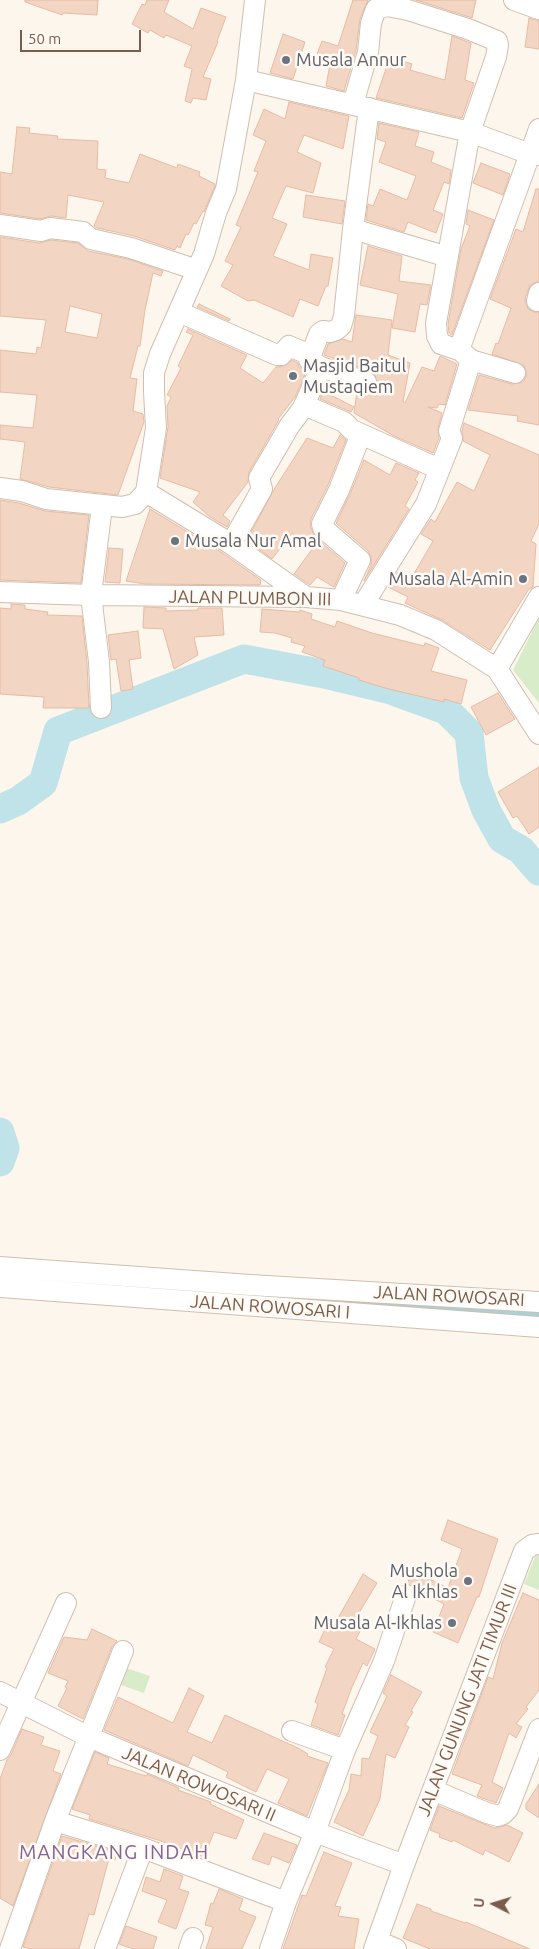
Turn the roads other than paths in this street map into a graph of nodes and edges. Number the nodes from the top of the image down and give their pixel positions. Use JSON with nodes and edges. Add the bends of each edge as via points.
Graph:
{"nodes":[{"id":1,"x":255,"y":0,"type":"edge"},
{"id":2,"x":514,"y":0,"type":"edge"},
{"id":3,"x":539,"y":9,"type":"edge"},
{"id":4,"x":246,"y":80,"type":"junction"},
{"id":5,"x":361,"y":106,"type":"junction"},
{"id":6,"x":539,"y":129,"type":"edge"},
{"id":7,"x":470,"y":132,"type":"junction"},
{"id":8,"x":534,"y":155,"type":"edge"},
{"id":9,"x":0,"y":225,"type":"edge"},
{"id":10,"x":353,"y":229,"type":"junction"},
{"id":11,"x":448,"y":257,"type":"junction"},
{"id":12,"x":197,"y":270,"type":"junction"},
{"id":13,"x":179,"y":312,"type":"junction"},
{"id":14,"x":465,"y":355,"type":"junction"},
{"id":15,"x":315,"y":361,"type":"junction"},
{"id":16,"x":515,"y":373,"type":"dead end"},
{"id":17,"x":366,"y":382,"type":"dead end"},
{"id":18,"x":304,"y":405,"type":"junction"},
{"id":19,"x":361,"y":434,"type":"junction"},
{"id":20,"x":439,"y":469,"type":"junction"},
{"id":21,"x":0,"y":488,"type":"edge"},
{"id":22,"x":146,"y":492,"type":"junction"},
{"id":23,"x":102,"y":506,"type":"junction"},
{"id":24,"x":231,"y":544,"type":"junction"},
{"id":25,"x":0,"y":592,"type":"edge"},
{"id":26,"x":91,"y":595,"type":"junction"},
{"id":27,"x":306,"y":597,"type":"junction"},
{"id":28,"x":539,"y":597,"type":"edge"},
{"id":29,"x":341,"y":600,"type":"junction"},
{"id":30,"x":363,"y":605,"type":"junction"},
{"id":31,"x":497,"y":670,"type":"junction"},
{"id":32,"x":101,"y":708,"type":"dead end"},
{"id":33,"x":539,"y":734,"type":"edge"},
{"id":34,"x":0,"y":1267,"type":"edge"},
{"id":35,"x":0,"y":1287,"type":"edge"},
{"id":36,"x":539,"y":1302,"type":"edge"},
{"id":37,"x":539,"y":1327,"type":"edge"},
{"id":38,"x":539,"y":1544,"type":"edge"},
{"id":39,"x":406,"y":1595,"type":"dead end"},
{"id":40,"x":66,"y":1603,"type":"dead end"},
{"id":41,"x":123,"y":1651,"type":"dead end"},
{"id":42,"x":0,"y":1692,"type":"edge"},
{"id":43,"x":20,"y":1703,"type":"junction"},
{"id":44,"x":539,"y":1729,"type":"edge"},
{"id":45,"x":292,"y":1731,"type":"dead end"},
{"id":46,"x":89,"y":1737,"type":"junction"},
{"id":47,"x":0,"y":1750,"type":"edge"},
{"id":48,"x":345,"y":1750,"type":"junction"},
{"id":49,"x":531,"y":1772,"type":"edge"},
{"id":50,"x":432,"y":1790,"type":"junction"},
{"id":51,"x":55,"y":1821,"type":"junction"},
{"id":52,"x":315,"y":1832,"type":"junction"},
{"id":53,"x":143,"y":1848,"type":"junction"},
{"id":54,"x":404,"y":1865,"type":"junction"},
{"id":55,"x":286,"y":1902,"type":"junction"},
{"id":56,"x":375,"y":1945,"type":"edge"},
{"id":57,"x":10,"y":1949,"type":"edge"},
{"id":58,"x":106,"y":1949,"type":"edge"},
{"id":59,"x":270,"y":1949,"type":"edge"},
{"id":60,"x":396,"y":1949,"type":"edge"}],
"edges":[{"from":1,"to":4,"type":"street"},
{"from":2,"to":3,"type":"street"},
{"from":4,"to":5,"type":"street"},
{"from":4,"to":12,"type":"street","via":[[228,182]]},
{"from":5,"to":7,"type":"street"},
{"from":5,"to":7,"type":"street","via":[[374,12],[387,6],[408,10],[468,29],[498,45]]},
{"from":5,"to":10,"type":"street"},
{"from":6,"to":8,"type":"street"},
{"from":7,"to":8,"type":"street"},
{"from":7,"to":11,"type":"street"},
{"from":8,"to":14,"type":"street"},
{"from":9,"to":12,"type":"street","via":[[41,231],[50,228],[83,232],[91,239],[131,248]]},
{"from":10,"to":11,"type":"street"},
{"from":10,"to":15,"type":"street","via":[[342,321],[336,330],[320,332]]},
{"from":11,"to":14,"type":"street","via":[[436,323],[437,336],[441,344]]},
{"from":12,"to":13,"type":"street"},
{"from":13,"to":15,"type":"street","via":[[277,355],[289,346]]},
{"from":13,"to":22,"type":"street","via":[[154,373],[156,428]]},
{"from":14,"to":16,"type":"street"},
{"from":14,"to":20,"type":"street","via":[[449,431],[452,438]]},
{"from":15,"to":17,"type":"street"},
{"from":15,"to":18,"type":"street"},
{"from":18,"to":19,"type":"street","via":[[344,422]]},
{"from":18,"to":24,"type":"street","via":[[260,478],[262,488]]},
{"from":19,"to":20,"type":"street"},
{"from":19,"to":29,"type":"street","via":[[322,524],[360,560]]},
{"from":20,"to":30,"type":"street","via":[[426,504]]},
{"from":21,"to":23,"type":"street","via":[[46,499]]},
{"from":22,"to":23,"type":"street","via":[[128,507]]},
{"from":22,"to":24,"type":"street"},
{"from":23,"to":26,"type":"street"},
{"from":24,"to":27,"type":"street"},
{"from":25,"to":26,"type":"street","name":"JALAN PLUMBON III"},
{"from":26,"to":27,"type":"street","name":"JALAN PLUMBON III"},
{"from":26,"to":32,"type":"street"},
{"from":27,"to":29,"type":"street","name":"JALAN PLUMBON III"},
{"from":28,"to":31,"type":"street"},
{"from":29,"to":30,"type":"street","name":"JALAN PLUMBON III"},
{"from":30,"to":31,"type":"street","name":"JALAN PLUMBON III","via":[[423,623]]},
{"from":31,"to":33,"type":"street","name":"JALAN PLUMBON III"},
{"from":34,"to":36,"type":"street","name":"JALAN ROWOSARI"},
{"from":35,"to":37,"type":"street","name":"JALAN ROWOSARI I"},
{"from":38,"to":50,"type":"street","name":"JALAN GUNUNG JATI TIMUR III","via":[[524,1551]]},
{"from":39,"to":48,"type":"street","via":[[384,1661]]},
{"from":40,"to":43,"type":"street"},
{"from":41,"to":46,"type":"street"},
{"from":42,"to":43,"type":"street","name":"JALAN ROWOSARI II"},
{"from":43,"to":46,"type":"street","name":"JALAN ROWOSARI II"},
{"from":43,"to":47,"type":"street"},
{"from":44,"to":49,"type":"street"},
{"from":45,"to":48,"type":"street"},
{"from":46,"to":51,"type":"street"},
{"from":46,"to":52,"type":"street","name":"JALAN ROWOSARI II"},
{"from":48,"to":52,"type":"street"},
{"from":49,"to":50,"type":"street","via":[[508,1809],[500,1815],[487,1813]]},
{"from":50,"to":54,"type":"street","name":"JALAN GUNUNG JATI TIMUR III"},
{"from":51,"to":53,"type":"street"},
{"from":51,"to":57,"type":"street"},
{"from":52,"to":54,"type":"street","name":"JALAN ROWOSARI II"},
{"from":52,"to":55,"type":"street"},
{"from":53,"to":55,"type":"street"},
{"from":53,"to":58,"type":"street"},
{"from":54,"to":56,"type":"street","name":"JALAN GUNUNG JATI TIMUR III"},
{"from":55,"to":59,"type":"street"},
{"from":56,"to":60,"type":"street"}]}
